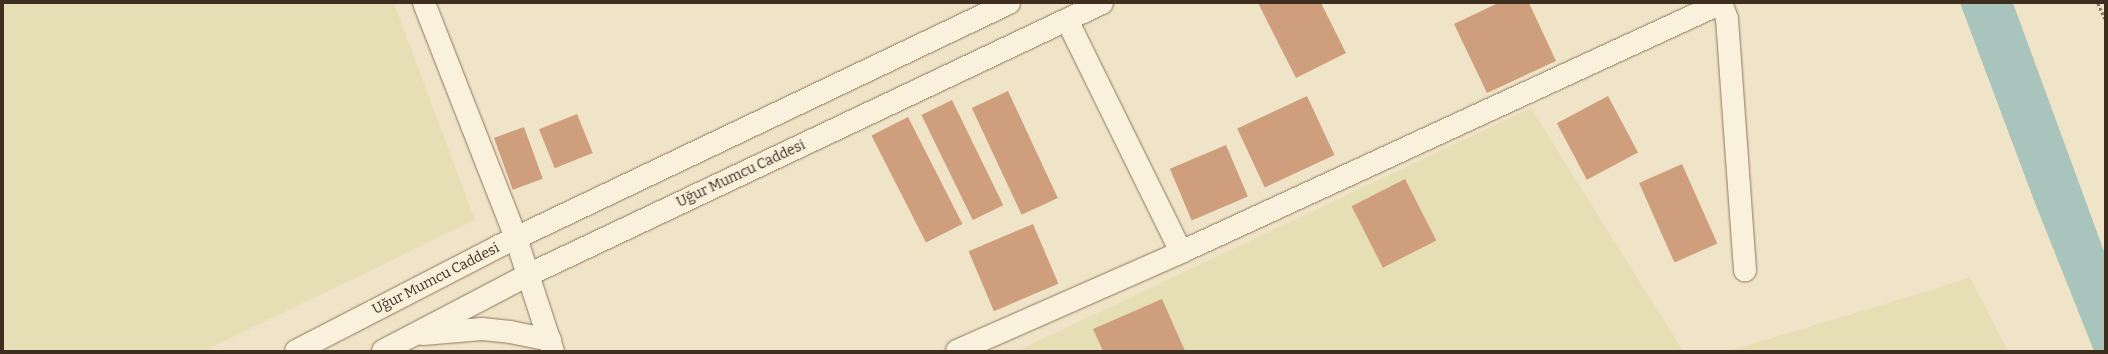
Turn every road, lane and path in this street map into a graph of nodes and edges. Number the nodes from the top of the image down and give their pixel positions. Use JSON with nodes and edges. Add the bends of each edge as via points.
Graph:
{"nodes":[{"id":1,"x":424,"y":3,"type":"edge"},
{"id":2,"x":1009,"y":3,"type":"edge"},
{"id":3,"x":1102,"y":3,"type":"edge"},
{"id":4,"x":1721,"y":3,"type":"edge"},
{"id":5,"x":2098,"y":3,"type":"edge"},
{"id":6,"x":2105,"y":19,"type":"edge"},
{"id":7,"x":1067,"y":20,"type":"junction"},
{"id":8,"x":516,"y":238,"type":"junction"},
{"id":9,"x":1181,"y":252,"type":"junction"},
{"id":10,"x":1745,"y":270,"type":"dead end"},
{"id":11,"x":528,"y":275,"type":"junction"},
{"id":12,"x":414,"y":335,"type":"junction"},
{"id":13,"x":552,"y":345,"type":"edge"},
{"id":14,"x":296,"y":351,"type":"edge"},
{"id":15,"x":383,"y":351,"type":"edge"},
{"id":16,"x":957,"y":351,"type":"edge"}],
"edges":[{"from":1,"to":8,"type":"street"},
{"from":2,"to":8,"type":"street","name":"Uğur Mumcu Caddesi"},
{"from":3,"to":7,"type":"street","name":"Uğur Mumcu Caddesi"},
{"from":4,"to":9,"type":"street"},
{"from":4,"to":10,"type":"street","via":[[1727,19]]},
{"from":5,"to":6,"type":"path"},
{"from":7,"to":9,"type":"street"},
{"from":7,"to":11,"type":"street","name":"Uğur Mumcu Caddesi"},
{"from":8,"to":11,"type":"street"},
{"from":8,"to":14,"type":"street","name":"Uğur Mumcu Caddesi"},
{"from":9,"to":16,"type":"street"},
{"from":11,"to":12,"type":"street","name":"Uğur Mumcu Caddesi"},
{"from":11,"to":13,"type":"street"},
{"from":12,"to":13,"type":"street","via":[[482,329],[510,332]]},
{"from":12,"to":15,"type":"street","name":"Uğur Mumcu Caddesi"}]}
